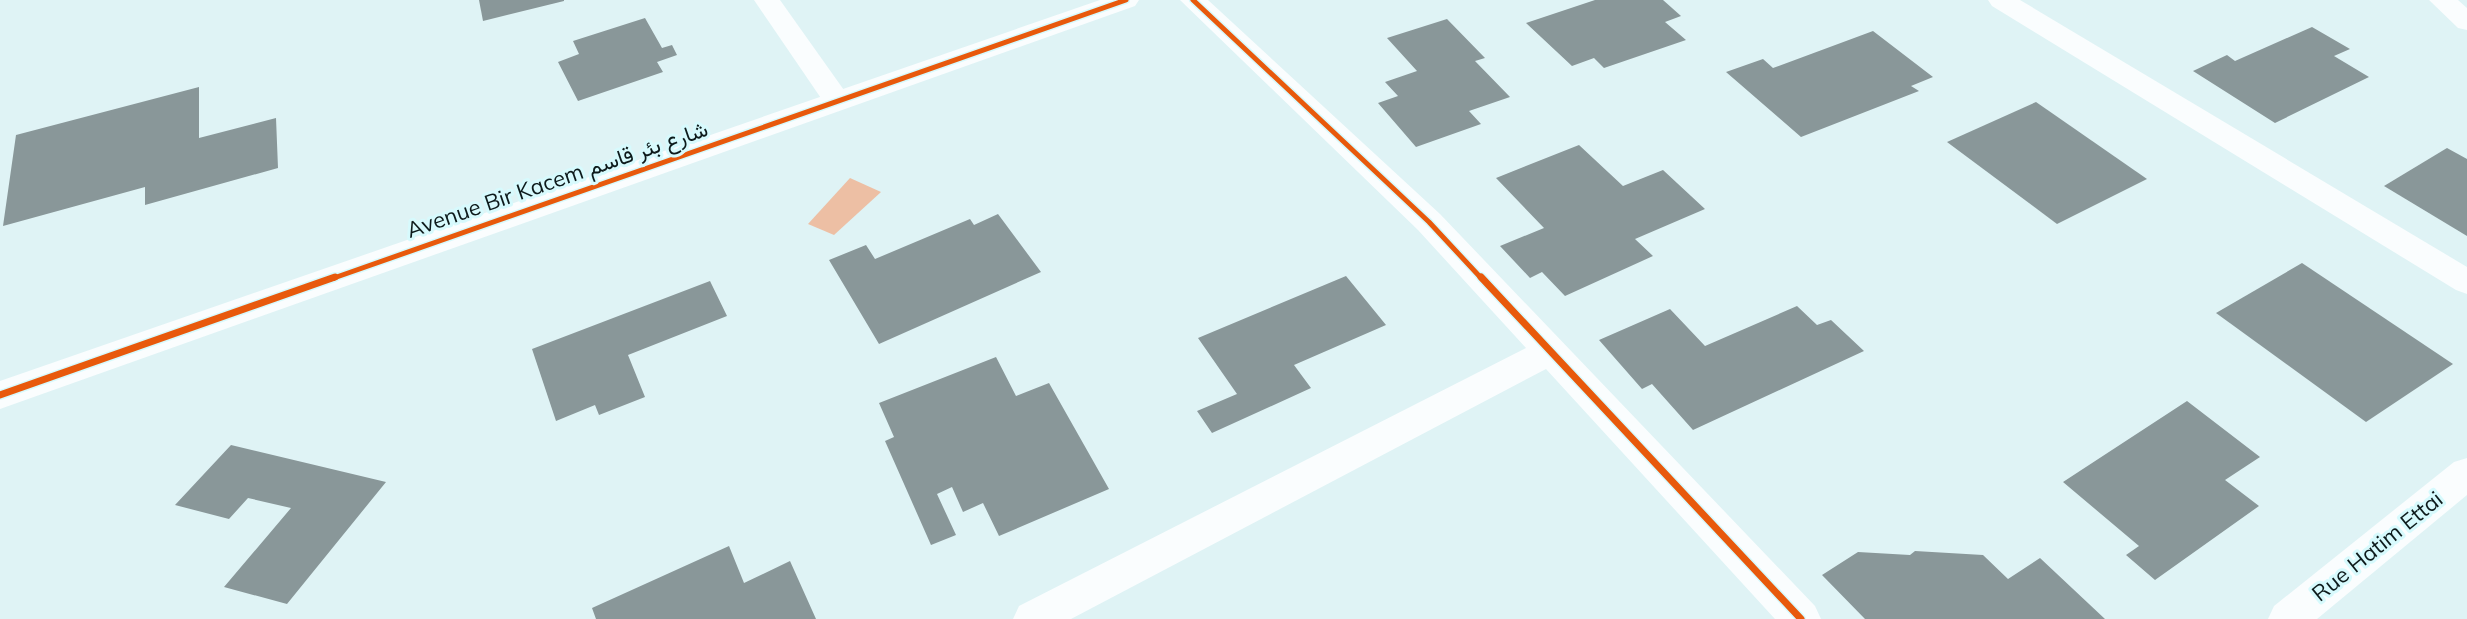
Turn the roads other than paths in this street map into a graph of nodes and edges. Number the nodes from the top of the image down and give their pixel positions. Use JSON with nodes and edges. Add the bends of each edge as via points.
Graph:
{"nodes":[{"id":1,"x":767,"y":0,"type":"edge"},
{"id":2,"x":1126,"y":0,"type":"edge"},
{"id":3,"x":1193,"y":0,"type":"edge"},
{"id":4,"x":2001,"y":0,"type":"edge"},
{"id":5,"x":2442,"y":0,"type":"edge"},
{"id":6,"x":2467,"y":22,"type":"edge"},
{"id":7,"x":837,"y":100,"type":"junction"},
{"id":8,"x":2467,"y":282,"type":"edge"},
{"id":9,"x":1548,"y":352,"type":"junction"},
{"id":10,"x":0,"y":395,"type":"edge"},
{"id":11,"x":2467,"y":473,"type":"edge"},
{"id":12,"x":1033,"y":619,"type":"edge"},
{"id":13,"x":1801,"y":619,"type":"edge"},
{"id":14,"x":2288,"y":619,"type":"edge"}],
"edges":[{"from":1,"to":7,"type":"street"},
{"from":2,"to":7,"type":"street","name":"Avenue Bir Kacem شارع بئر قاسم"},
{"from":3,"to":9,"type":"street","via":[[1428,222]]},
{"from":4,"to":8,"type":"street"},
{"from":5,"to":6,"type":"street"},
{"from":7,"to":10,"type":"street","name":"Avenue Bir Kacem شارع بئر قاسم"},
{"from":9,"to":12,"type":"street"},
{"from":9,"to":13,"type":"street"},
{"from":11,"to":14,"type":"street","name":"Rue Hatim Ettai"}]}
